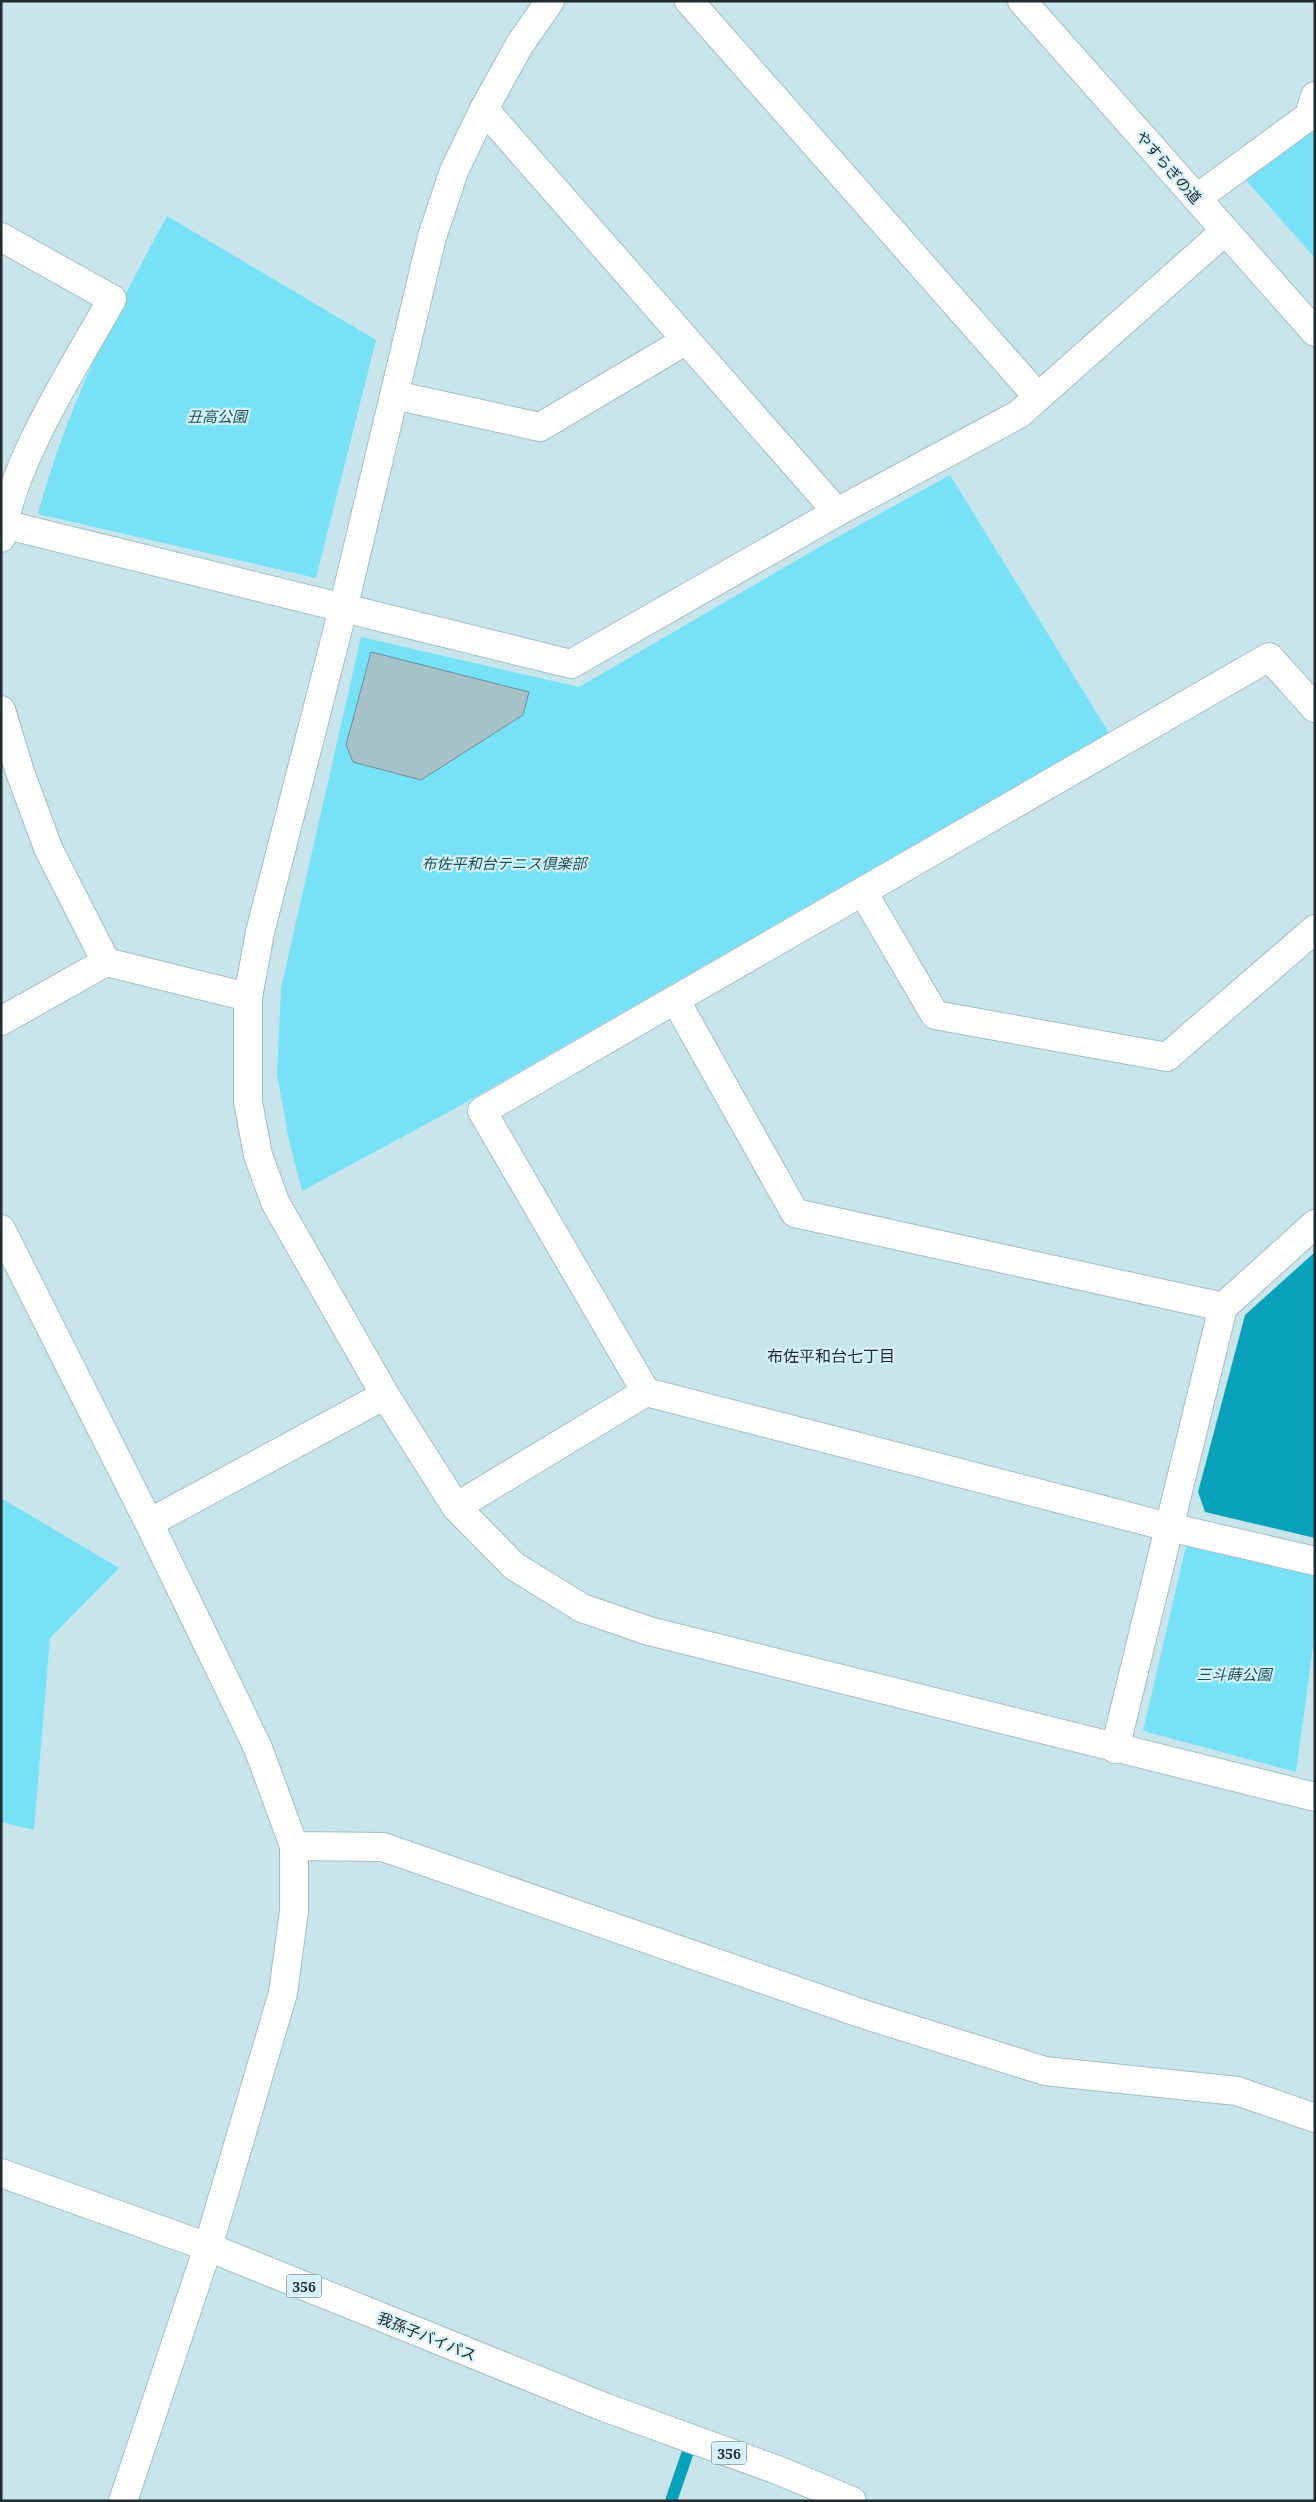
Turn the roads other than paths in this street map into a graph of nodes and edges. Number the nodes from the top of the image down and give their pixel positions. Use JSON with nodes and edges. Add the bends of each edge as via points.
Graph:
{"nodes":[{"id":1,"x":550,"y":1,"type":"edge"},
{"id":2,"x":689,"y":1,"type":"edge"},
{"id":3,"x":1022,"y":1,"type":"edge"},
{"id":4,"x":1315,"y":96,"type":"edge"},
{"id":5,"x":484,"y":109,"type":"junction"},
{"id":6,"x":1197,"y":198,"type":"junction"},
{"id":7,"x":1224,"y":232,"type":"junction"},
{"id":8,"x":1,"y":237,"type":"edge"},
{"id":9,"x":1315,"y":332,"type":"edge"},
{"id":10,"x":685,"y":341,"type":"junction"},
{"id":11,"x":394,"y":395,"type":"junction"},
{"id":12,"x":1038,"y":397,"type":"junction"},
{"id":13,"x":837,"y":512,"type":"junction"},
{"id":14,"x":2,"y":531,"type":"edge"},
{"id":15,"x":343,"y":609,"type":"junction"},
{"id":16,"x":1315,"y":708,"type":"edge"},
{"id":17,"x":1,"y":710,"type":"edge"},
{"id":18,"x":863,"y":892,"type":"junction"},
{"id":19,"x":1315,"y":929,"type":"edge"},
{"id":20,"x":106,"y":962,"type":"junction"},
{"id":21,"x":248,"y":997,"type":"junction"},
{"id":22,"x":676,"y":1001,"type":"junction"},
{"id":23,"x":1,"y":1021,"type":"edge"},
{"id":24,"x":1315,"y":1224,"type":"edge"},
{"id":25,"x":1,"y":1229,"type":"edge"},
{"id":26,"x":1223,"y":1307,"type":"junction"},
{"id":27,"x":646,"y":1392,"type":"junction"},
{"id":28,"x":385,"y":1395,"type":"junction"},
{"id":29,"x":456,"y":1507,"type":"junction"},
{"id":30,"x":149,"y":1522,"type":"junction"},
{"id":31,"x":1169,"y":1527,"type":"junction"},
{"id":32,"x":1315,"y":1561,"type":"edge"},
{"id":33,"x":1115,"y":1749,"type":"junction"},
{"id":34,"x":1315,"y":1797,"type":"edge"},
{"id":35,"x":294,"y":1846,"type":"junction"},
{"id":36,"x":1315,"y":2118,"type":"edge"},
{"id":37,"x":1,"y":2173,"type":"edge"},
{"id":38,"x":208,"y":2247,"type":"junction"},
{"id":39,"x":124,"y":2501,"type":"edge"},
{"id":40,"x":852,"y":2501,"type":"edge"}],
"edges":[{"from":1,"to":5,"type":"main road","via":[[520,44]]},
{"from":2,"to":12,"type":"main road"},
{"from":3,"to":6,"type":"main road","name":"やすらぎの道"},
{"from":4,"to":6,"type":"main road","via":[[1309,116]]},
{"from":5,"to":10,"type":"main road"},
{"from":5,"to":11,"type":"main road","via":[[454,171],[432,237]]},
{"from":6,"to":7,"type":"main road","name":"やすらぎの道"},
{"from":7,"to":9,"type":"main road","name":"やすらぎの道"},
{"from":7,"to":12,"type":"main road"},
{"from":8,"to":14,"type":"main road","via":[[112,299],[20,472]]},
{"from":10,"to":11,"type":"main road","via":[[540,428]]},
{"from":10,"to":13,"type":"main road"},
{"from":11,"to":15,"type":"main road"},
{"from":12,"to":13,"type":"main road","via":[[1019,414]]},
{"from":13,"to":15,"type":"main road","via":[[571,664]]},
{"from":14,"to":15,"type":"main road"},
{"from":15,"to":21,"type":"main road","via":[[260,932]]},
{"from":16,"to":18,"type":"main road","via":[[1269,657]]},
{"from":17,"to":20,"type":"main road","via":[[48,848]]},
{"from":18,"to":19,"type":"main road","via":[[935,1015],[1167,1057]]},
{"from":18,"to":22,"type":"main road"},
{"from":20,"to":21,"type":"main road"},
{"from":20,"to":23,"type":"main road"},
{"from":21,"to":28,"type":"main road","via":[[248,1102],[258,1155],[275,1202]]},
{"from":22,"to":26,"type":"main road","via":[[795,1213]]},
{"from":22,"to":27,"type":"main road","via":[[482,1111]]},
{"from":24,"to":26,"type":"main road"},
{"from":25,"to":30,"type":"main road"},
{"from":26,"to":31,"type":"main road"},
{"from":27,"to":29,"type":"main road"},
{"from":27,"to":31,"type":"main road"},
{"from":28,"to":29,"type":"main road"},
{"from":28,"to":30,"type":"main road"},
{"from":29,"to":33,"type":"main road","via":[[514,1566],[582,1608],[649,1631]]},
{"from":30,"to":35,"type":"main road","via":[[258,1748]]},
{"from":31,"to":32,"type":"main road"},
{"from":31,"to":33,"type":"main road"},
{"from":33,"to":34,"type":"main road"},
{"from":35,"to":36,"type":"main road","via":[[383,1846],[863,2014],[1045,2071],[1236,2091]]},
{"from":35,"to":38,"type":"main road","via":[[294,1911],[283,1993]]},
{"from":37,"to":38,"type":"main road","name":"我孫子バイパス","number":"356"},
{"from":38,"to":39,"type":"main road"},
{"from":38,"to":40,"type":"main road","name":"我孫子バイパス","number":"356","via":[[604,2407]]}]}
